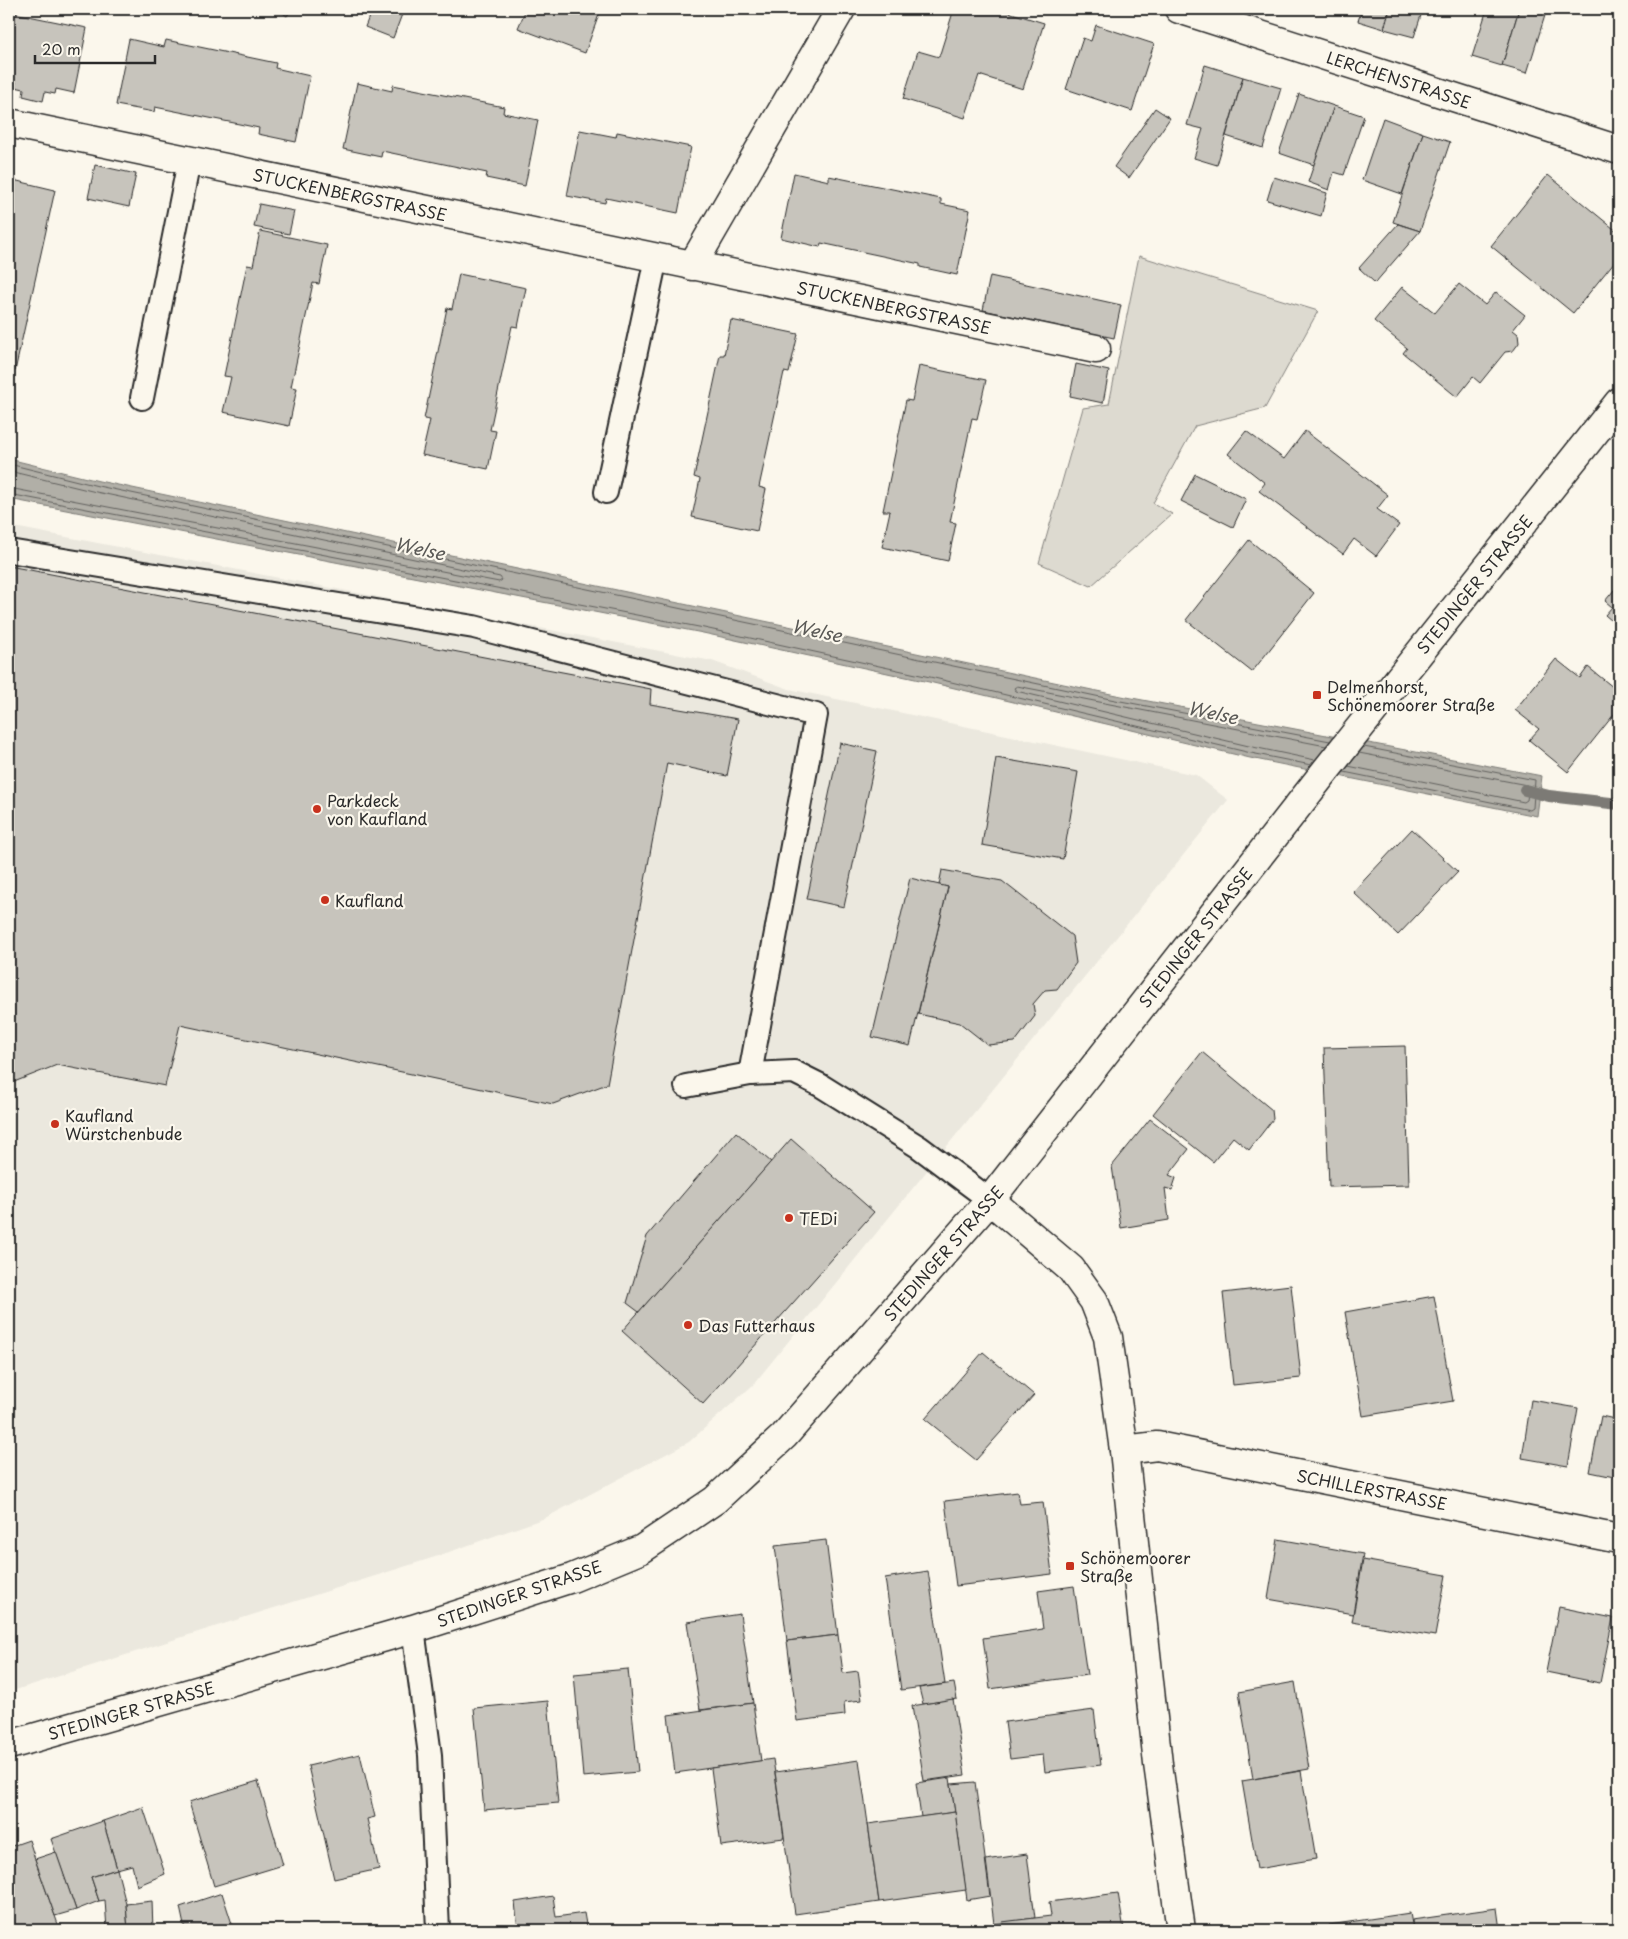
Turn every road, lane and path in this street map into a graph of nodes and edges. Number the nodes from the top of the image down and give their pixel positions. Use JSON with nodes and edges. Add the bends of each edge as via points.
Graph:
{"nodes":[{"id":1,"x":841,"y":9,"type":"edge"},
{"id":2,"x":1179,"y":9,"type":"edge"},
{"id":3,"x":9,"y":123,"type":"edge"},
{"id":4,"x":1619,"y":150,"type":"edge"},
{"id":5,"x":189,"y":161,"type":"junction"},
{"id":6,"x":656,"y":258,"type":"junction"},
{"id":7,"x":692,"y":266,"type":"junction"},
{"id":8,"x":1096,"y":349,"type":"dead end"},
{"id":9,"x":142,"y":398,"type":"dead end"},
{"id":10,"x":1619,"y":402,"type":"edge"},
{"id":11,"x":606,"y":492,"type":"dead end"},
{"id":12,"x":9,"y":550,"type":"edge"},
{"id":13,"x":750,"y":1074,"type":"junction"},
{"id":14,"x":686,"y":1086,"type":"dead end"},
{"id":15,"x":990,"y":1200,"type":"junction"},
{"id":16,"x":1124,"y":1450,"type":"junction"},
{"id":17,"x":1619,"y":1539,"type":"edge"},
{"id":18,"x":412,"y":1629,"type":"junction"},
{"id":19,"x":9,"y":1746,"type":"edge"},
{"id":20,"x":438,"y":1930,"type":"edge"},
{"id":21,"x":1181,"y":1930,"type":"edge"}],
"edges":[{"from":1,"to":7,"type":"street"},
{"from":2,"to":4,"type":"street","name":"LERCHENSTRASSE"},
{"from":3,"to":5,"type":"street","name":"STUCKENBERGSTRASSE"},
{"from":5,"to":6,"type":"street","name":"STUCKENBERGSTRASSE"},
{"from":5,"to":9,"type":"lane"},
{"from":6,"to":7,"type":"street","name":"STUCKENBERGSTRASSE"},
{"from":6,"to":11,"type":"lane"},
{"from":7,"to":8,"type":"street","name":"STUCKENBERGSTRASSE"},
{"from":10,"to":15,"type":"street","name":"STEDINGER STRASSE"},
{"from":12,"to":13,"type":"lane","via":[[474,627],[816,715]]},
{"from":13,"to":14,"type":"lane"},
{"from":13,"to":15,"type":"lane","via":[[794,1072],[820,1085],[919,1146]]},
{"from":15,"to":16,"type":"street","via":[[1072,1269],[1094,1301],[1108,1337]]},
{"from":15,"to":18,"type":"street","name":"STEDINGER STRASSE","via":[[784,1436],[714,1500],[634,1552],[572,1578]]},
{"from":16,"to":17,"type":"street","name":"SCHILLERSTRASSE","via":[[1157,1446]]},
{"from":16,"to":21,"type":"street","via":[[1158,1764]]},
{"from":18,"to":19,"type":"street","name":"STEDINGER STRASSE"},
{"from":18,"to":20,"type":"lane","via":[[430,1755]]}]}
